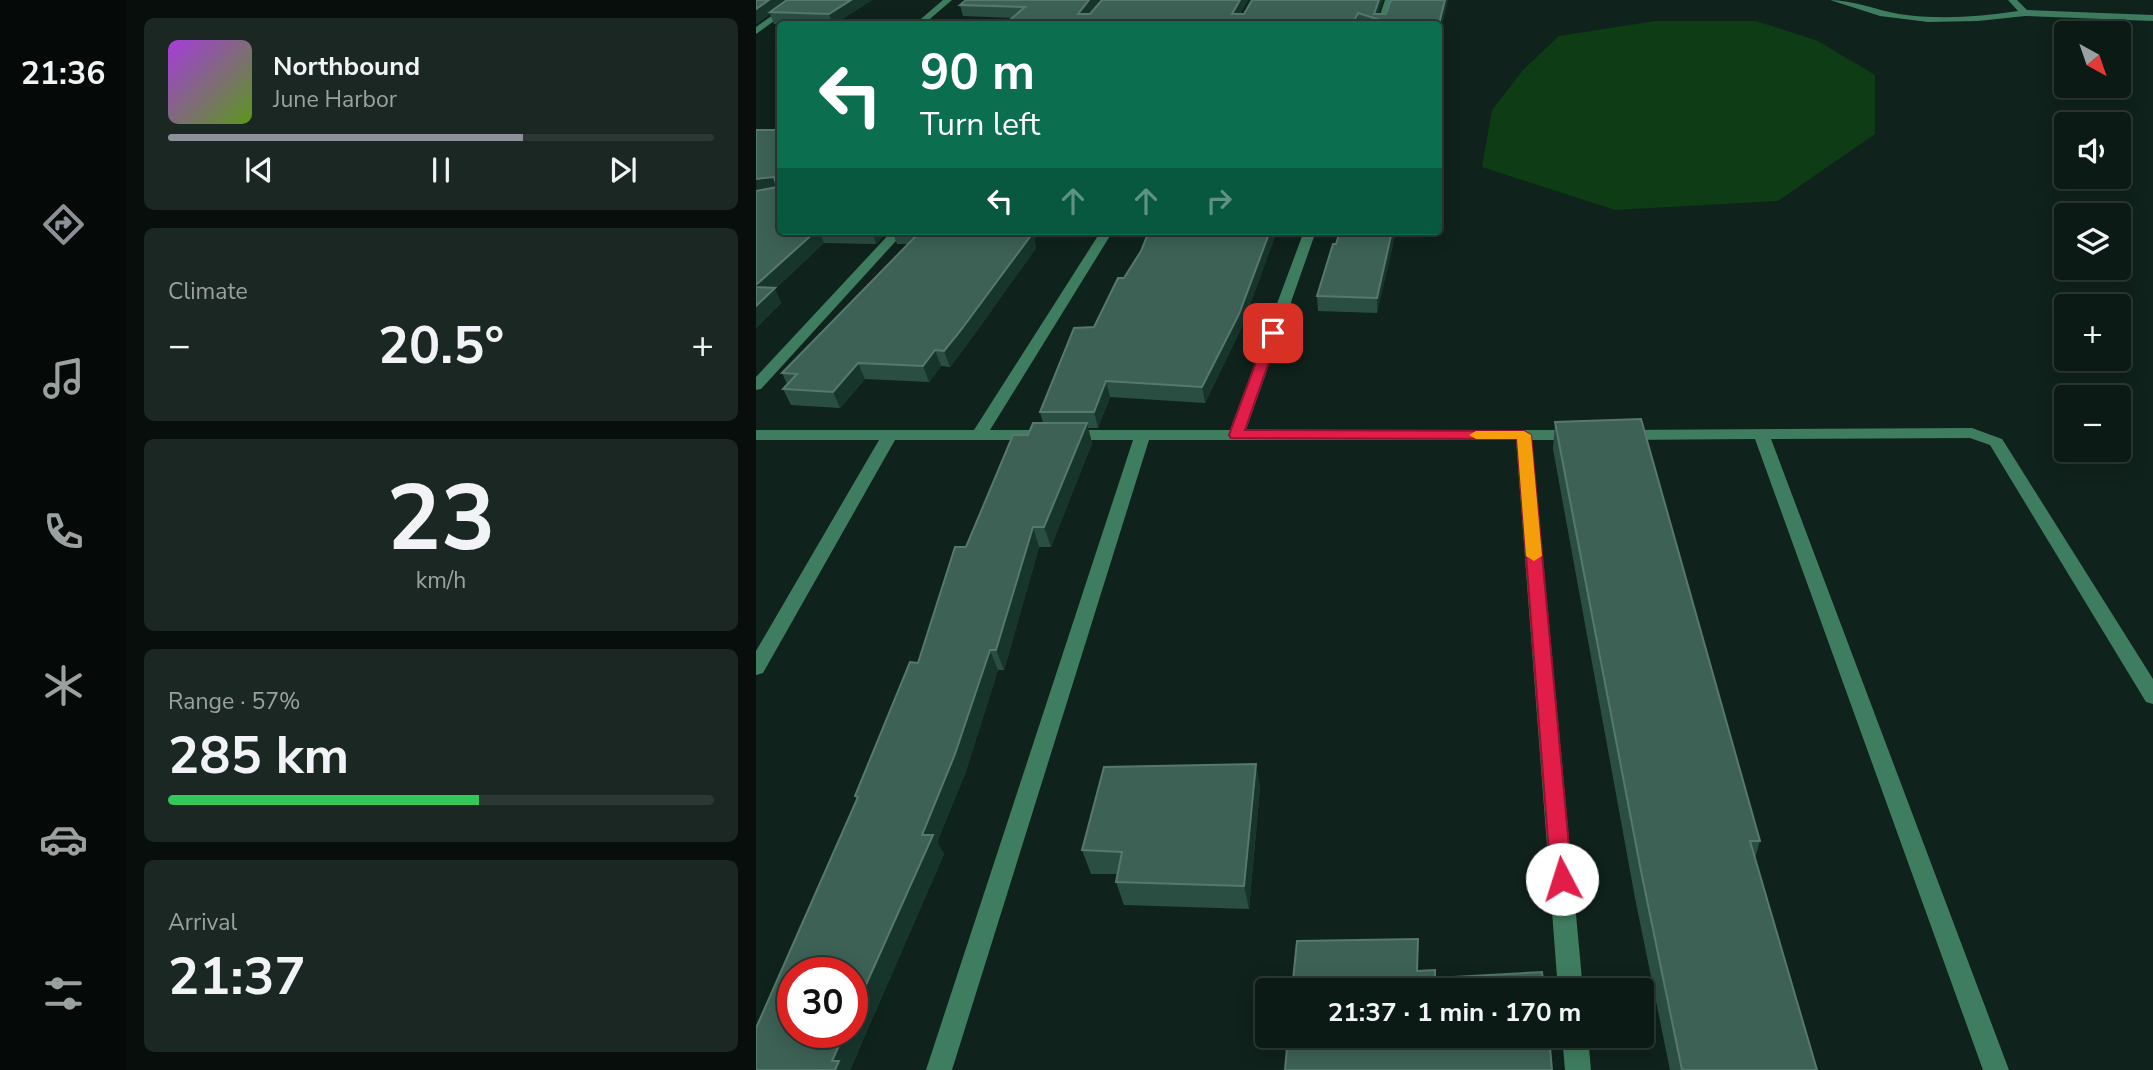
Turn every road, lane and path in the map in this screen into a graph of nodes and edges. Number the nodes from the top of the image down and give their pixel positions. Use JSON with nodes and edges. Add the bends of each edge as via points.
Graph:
{"nodes":[{"id":1,"x":799,"y":0,"type":"edge"},
{"id":2,"x":947,"y":0,"type":"edge"},
{"id":3,"x":1389,"y":0,"type":"edge"},
{"id":4,"x":1834,"y":0,"type":"edge"},
{"id":5,"x":2012,"y":0,"type":"edge"},
{"id":6,"x":2025,"y":13,"type":"junction"},
{"id":7,"x":2153,"y":18,"type":"edge"},
{"id":8,"x":922,"y":21,"type":"edge"},
{"id":9,"x":1382,"y":21,"type":"edge"},
{"id":10,"x":756,"y":31,"type":"edge"},
{"id":11,"x":895,"y":235,"type":"edge"},
{"id":12,"x":1105,"y":235,"type":"edge"},
{"id":13,"x":1309,"y":235,"type":"edge"},
{"id":14,"x":756,"y":386,"type":"edge"},
{"id":15,"x":890,"y":434,"type":"junction"},
{"id":16,"x":981,"y":434,"type":"junction"},
{"id":17,"x":1143,"y":434,"type":"junction"},
{"id":18,"x":756,"y":435,"type":"edge"},
{"id":19,"x":1236,"y":435,"type":"junction"},
{"id":20,"x":1524,"y":435,"type":"junction"},
{"id":21,"x":1762,"y":436,"type":"junction"},
{"id":22,"x":756,"y":668,"type":"edge"},
{"id":23,"x":2153,"y":696,"type":"edge"},
{"id":24,"x":1570,"y":978,"type":"edge"},
{"id":25,"x":1576,"y":1048,"type":"edge"},
{"id":26,"x":939,"y":1070,"type":"edge"},
{"id":27,"x":1578,"y":1070,"type":"edge"},
{"id":28,"x":1996,"y":1070,"type":"edge"}],
"edges":[{"from":1,"to":10,"type":"street"},
{"from":2,"to":8,"type":"street"},
{"from":3,"to":9,"type":"street"},
{"from":4,"to":6,"type":"street","via":[[1866,10],[1941,19],[1992,19]]},
{"from":5,"to":6,"type":"street"},
{"from":6,"to":7,"type":"street"},
{"from":11,"to":14,"type":"street"},
{"from":12,"to":16,"type":"street"},
{"from":13,"to":19,"type":"street"},
{"from":15,"to":16,"type":"street"},
{"from":15,"to":18,"type":"street"},
{"from":15,"to":22,"type":"street"},
{"from":16,"to":17,"type":"street"},
{"from":17,"to":19,"type":"street"},
{"from":17,"to":26,"type":"street"},
{"from":19,"to":20,"type":"street"},
{"from":20,"to":21,"type":"street"},
{"from":20,"to":24,"type":"street"},
{"from":21,"to":23,"type":"street","via":[[1972,433],[1996,442]]},
{"from":21,"to":28,"type":"street"},
{"from":25,"to":27,"type":"street"}]}
